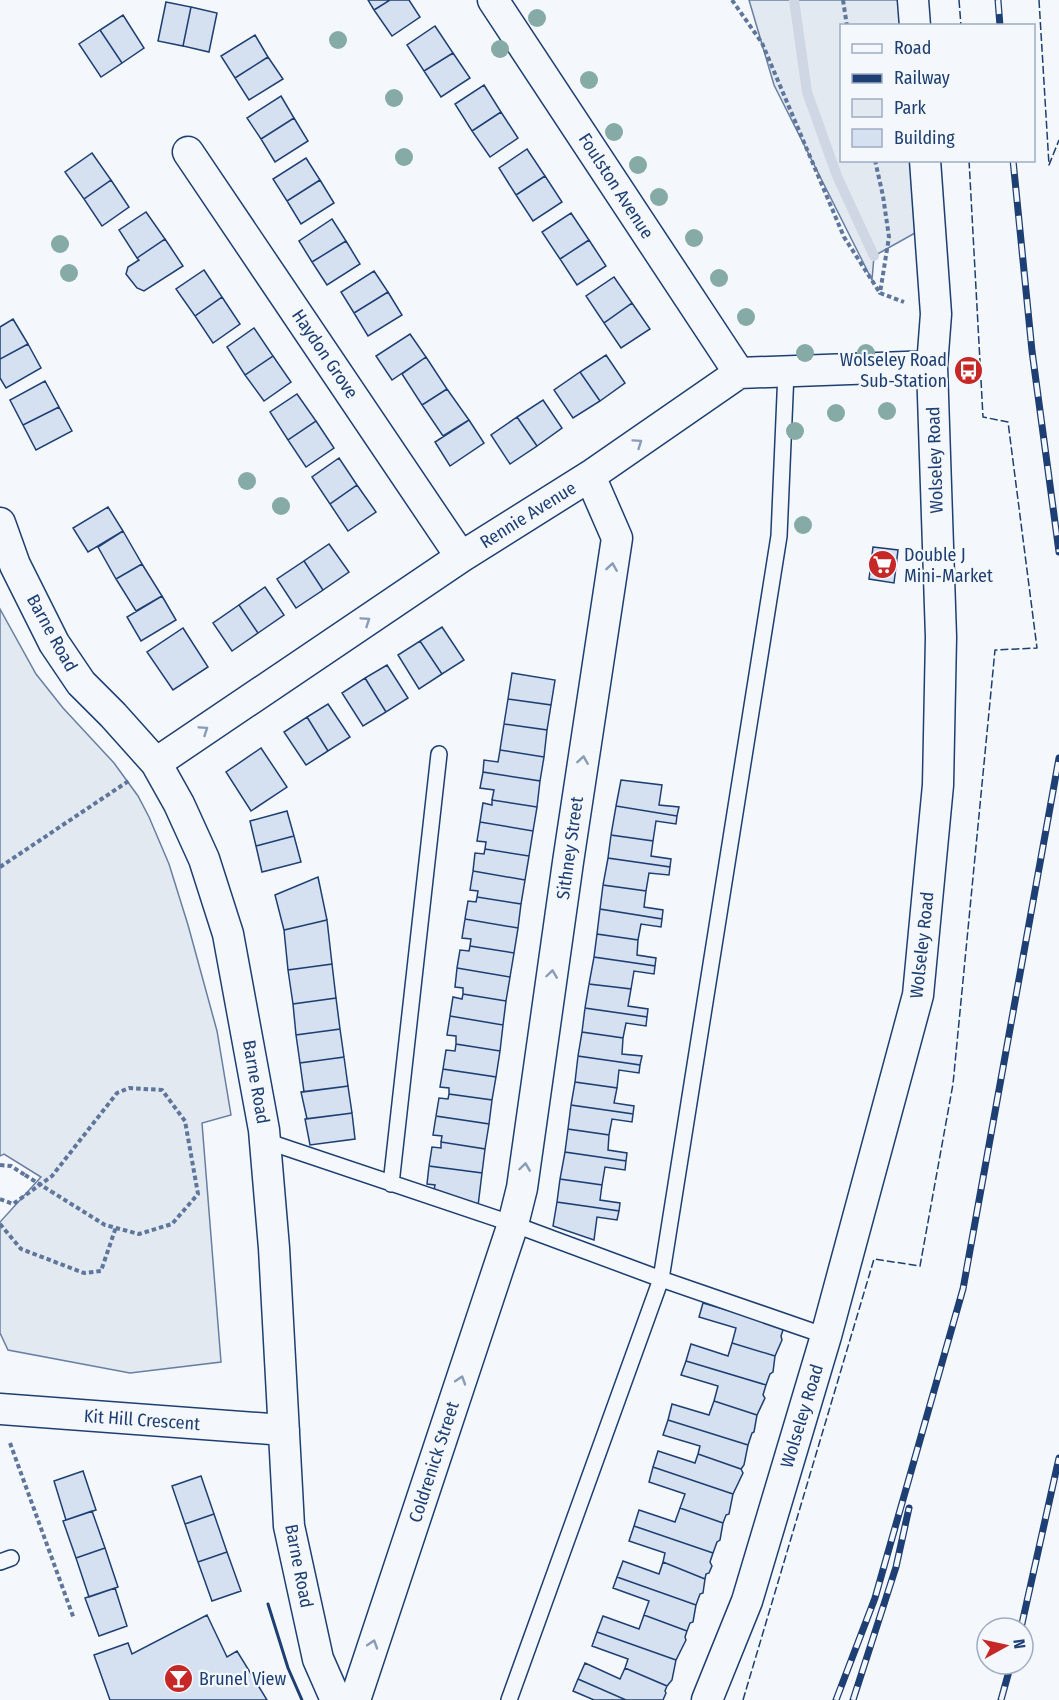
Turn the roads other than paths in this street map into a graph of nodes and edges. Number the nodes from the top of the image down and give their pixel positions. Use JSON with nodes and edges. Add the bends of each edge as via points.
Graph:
{"nodes":[{"id":1,"x":493,"y":0,"type":"edge"},
{"id":2,"x":913,"y":0,"type":"edge"},
{"id":3,"x":915,"y":24,"type":"edge"},
{"id":4,"x":188,"y":152,"type":"dead end"},
{"id":5,"x":925,"y":162,"type":"edge"},
{"id":6,"x":932,"y":366,"type":"junction"},
{"id":7,"x":786,"y":372,"type":"junction"},
{"id":8,"x":740,"y":373,"type":"junction"},
{"id":9,"x":590,"y":476,"type":"junction"},
{"id":10,"x":0,"y":523,"type":"edge"},
{"id":11,"x":461,"y":557,"type":"junction"},
{"id":12,"x":439,"y":754,"type":"dead end"},
{"id":13,"x":156,"y":763,"type":"junction"},
{"id":14,"x":266,"y":1141,"type":"junction"},
{"id":15,"x":391,"y":1184,"type":"junction"},
{"id":16,"x":513,"y":1224,"type":"junction"},
{"id":17,"x":661,"y":1279,"type":"junction"},
{"id":18,"x":826,"y":1336,"type":"junction"},
{"id":19,"x":0,"y":1409,"type":"edge"},
{"id":20,"x":284,"y":1430,"type":"junction"},
{"id":21,"x":336,"y":1700,"type":"edge"},
{"id":22,"x":355,"y":1700,"type":"edge"},
{"id":23,"x":509,"y":1700,"type":"edge"},
{"id":24,"x":707,"y":1700,"type":"edge"}],
"edges":[{"from":1,"to":8,"type":"street","name":"Foulston Avenue"},
{"from":2,"to":3,"type":"street"},
{"from":4,"to":11,"type":"street","name":"Haydon Grove"},
{"from":5,"to":6,"type":"street","name":"Wolseley Road","via":[[936,314]]},
{"from":6,"to":7,"type":"street"},
{"from":6,"to":18,"type":"street","name":"Wolseley Road","via":[[941,637],[938,785],[918,995]]},
{"from":7,"to":8,"type":"street"},
{"from":7,"to":17,"type":"lane","via":[[779,536]]},
{"from":9,"to":8,"type":"street","name":"Rennie Avenue","one_way":true},
{"from":9,"to":11,"type":"street","name":"Rennie Avenue"},
{"from":16,"to":9,"type":"street","name":"Sithney Street","one_way":true,"via":[[522,1188],[617,538]]},
{"from":10,"to":13,"type":"street","name":"Barne Road","via":[[15,565],[54,643],[81,683]]},
{"from":13,"to":11,"type":"street","name":"Rennie Avenue","one_way":true},
{"from":12,"to":15,"type":"lane"},
{"from":13,"to":14,"type":"street","name":"Barne Road","via":[[204,859],[228,934]]},
{"from":14,"to":15,"type":"lane"},
{"from":14,"to":20,"type":"street","name":"Barne Road"},
{"from":15,"to":16,"type":"lane"},
{"from":16,"to":17,"type":"lane"},
{"from":22,"to":16,"type":"street","name":"Coldrenick Street","one_way":true},
{"from":17,"to":18,"type":"lane"},
{"from":17,"to":23,"type":"lane"},
{"from":18,"to":24,"type":"street","name":"Wolseley Road","via":[[747,1601]]},
{"from":19,"to":20,"type":"street","name":"Kit Hill Crescent"},
{"from":20,"to":21,"type":"street","name":"Barne Road","via":[[289,1526],[318,1659]]}]}
